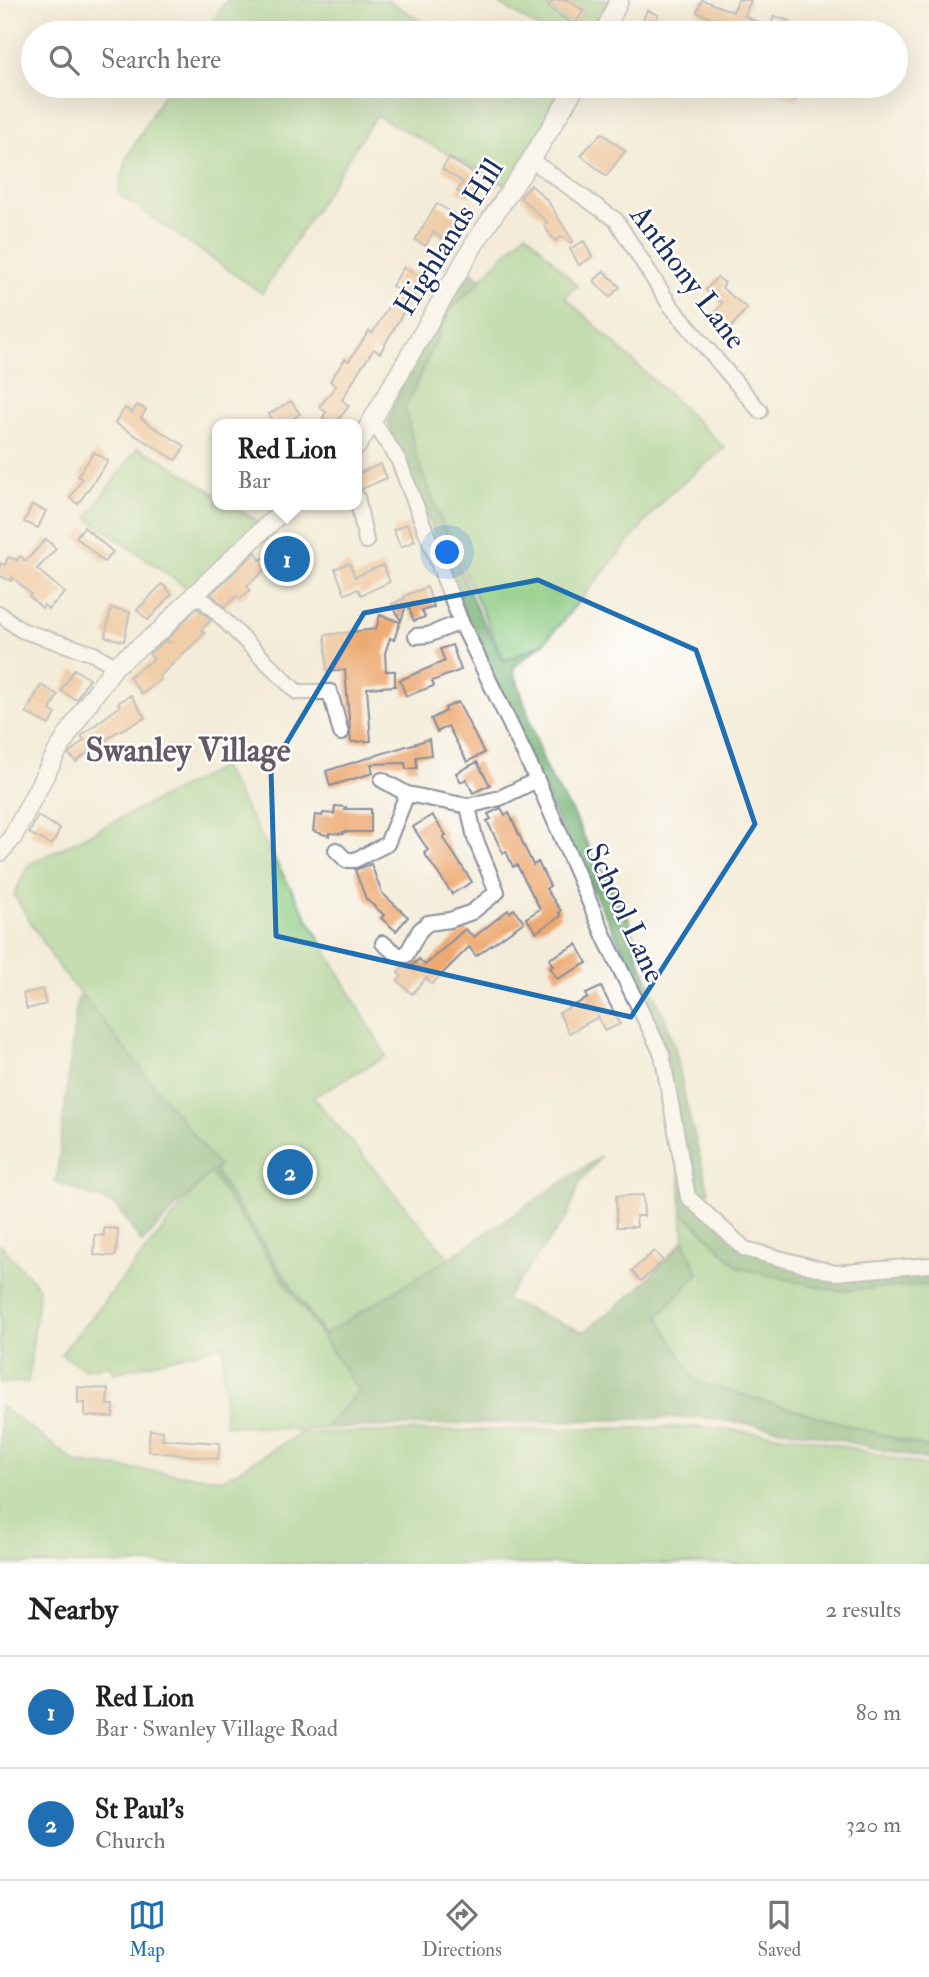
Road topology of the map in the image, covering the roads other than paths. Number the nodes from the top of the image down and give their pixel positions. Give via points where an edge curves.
1 (619, 0) edge
2 (609, 21) edge
3 (569, 98) edge
4 (531, 160) junction
5 (760, 411) dead end
6 (372, 420) junction
7 (362, 437) edge
8 (284, 510) edge
9 (360, 510) edge
10 (366, 541) dead end
11 (193, 596) junction
12 (0, 614) edge
13 (461, 622) junction
14 (416, 636) dead end
15 (115, 666) junction
16 (341, 733) dead end
17 (382, 780) dead end
18 (537, 780) junction
19 (407, 794) junction
20 (468, 806) junction
21 (335, 850) dead end
22 (0, 852) edge
23 (383, 943) dead end
24 (929, 1265) edge

1 - 2 street
3 - 4 street, Highlands Hill
4 - 5 street, Anthony Lane via 616,220 670,305
4 - 6 street, Highlands Hill via 475,243
6 - 7 street, Highlands Hill
6 - 13 street, School Lane via 398,459
8 - 11 street
9 - 10 street
11 - 15 street via 161,630
11 - 16 street via 206,602 297,692 330,692
12 - 15 street via 21,630
13 - 14 street
13 - 18 street, School Lane
15 - 22 street via 64,741
17 - 19 street
18 - 20 street via 500,798
18 - 24 street, School Lane via 605,939 663,1054 688,1197 746,1249 835,1273
19 - 20 street
19 - 21 street via 387,844 355,860 346,860
20 - 23 street via 475,838 497,892 472,912 428,923 407,955 398,955

